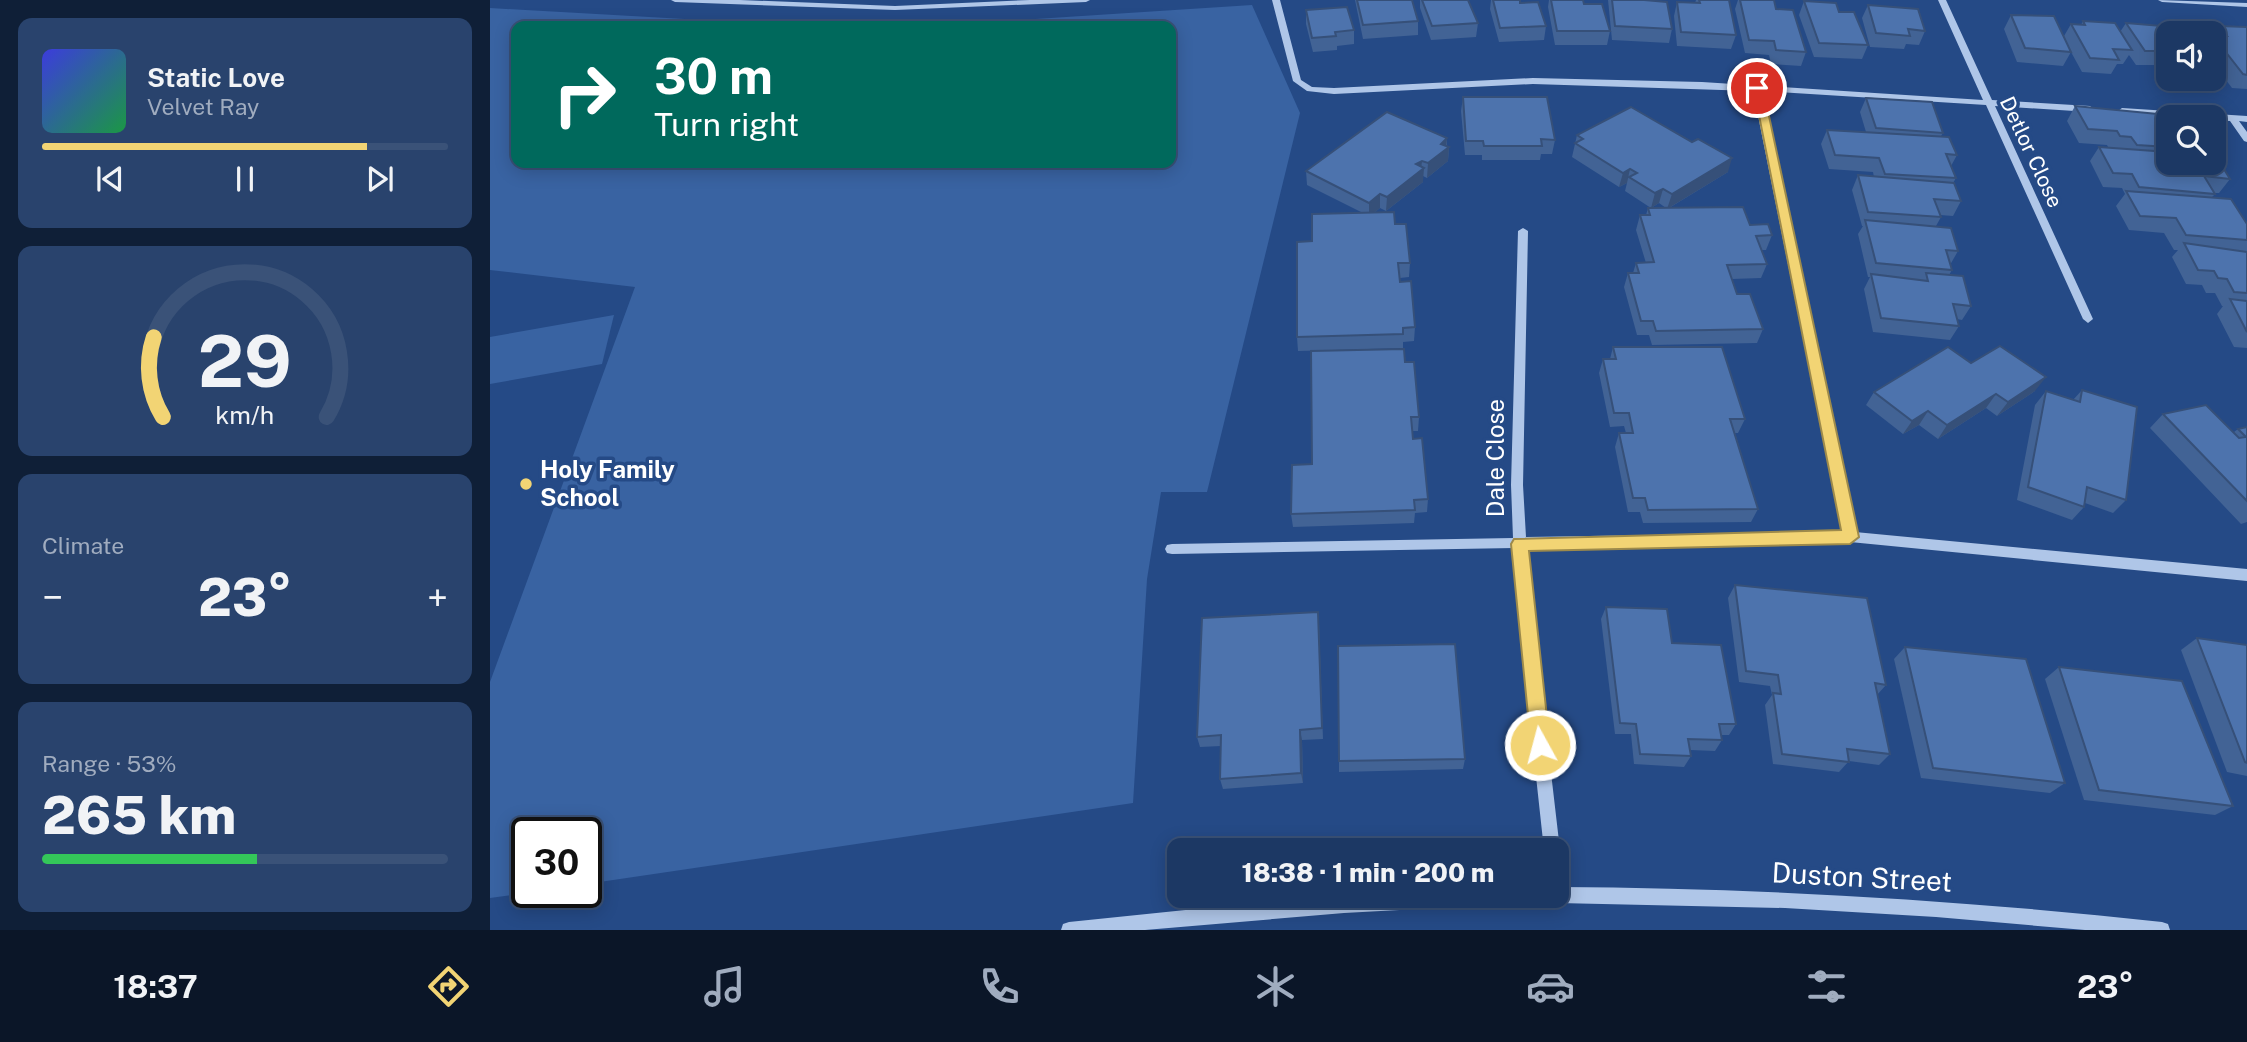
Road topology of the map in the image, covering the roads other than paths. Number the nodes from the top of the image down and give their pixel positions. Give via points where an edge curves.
1 (675, 0) edge
2 (1086, 0) edge
3 (1276, 0) edge
4 (1942, 0) edge
5 (2162, 0) edge
6 (2247, 5) edge
7 (1757, 88) junction
8 (1989, 102) junction
9 (2095, 109) edge
10 (2108, 110) edge
11 (2156, 113) edge
12 (2226, 118) edge
13 (2233, 119) junction
14 (2247, 120) edge
15 (2247, 139) edge
16 (1523, 231) dead end
17 (2088, 318) dead end
18 (1850, 537) junction
19 (1520, 544) junction
20 (1172, 549) dead end
21 (2247, 575) edge
22 (1551, 838) edge
23 (1569, 895) edge
24 (1271, 908) edge
25 (1069, 930) edge
26 (2162, 930) edge

1 - 2 street via 844,8
3 - 7 street via 1297,81 1310,89 1382,90 1533,81
4 - 8 street, Detlor Close
5 - 6 street
7 - 8 street
7 - 18 street
8 - 9 street
8 - 17 street, Detlor Close
10 - 11 street
12 - 13 street
13 - 14 street
13 - 15 street
16 - 19 street, Dale Close via 1517,458
18 - 19 street
18 - 21 street
19 - 20 street
19 - 22 street, Dale Close
23 - 26 street, Duston Street via 1673,894 1909,905
24 - 25 street

